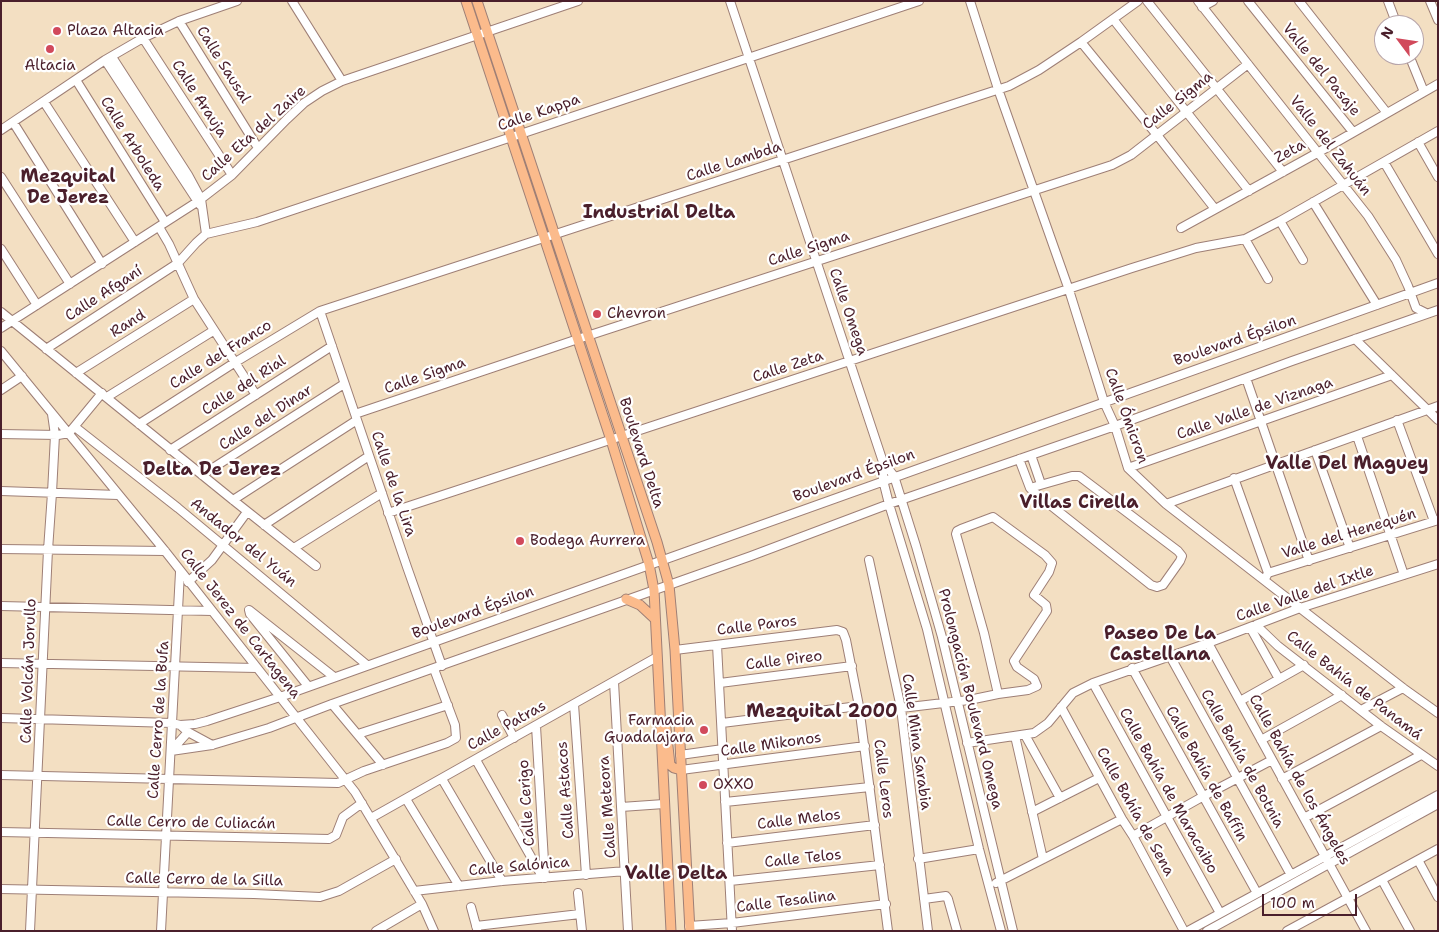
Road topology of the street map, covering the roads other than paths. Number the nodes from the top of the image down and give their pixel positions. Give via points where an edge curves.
1 (237, 1) edge
2 (292, 1) edge
3 (466, 1) edge
4 (477, 1) edge
5 (578, 1) edge
6 (730, 1) edge
7 (919, 1) edge
8 (970, 1) edge
9 (1138, 1) edge
10 (1147, 1) edge
11 (1213, 1) edge
12 (1248, 1) edge
13 (1299, 1) edge
14 (1388, 1) edge
15 (1430, 1) edge
16 (1200, 4) edge
17 (1393, 15) edge
18 (1113, 19) junction
19 (1438, 20) edge
20 (179, 21) junction
21 (482, 33) junction
22 (143, 38) junction
23 (1081, 42) junction
24 (748, 57) junction
25 (109, 58) junction
26 (1248, 64) junction
27 (1413, 65) edge
28 (76, 80) junction
29 (342, 81) junction
30 (1438, 84) edge
31 (1217, 88) junction
32 (998, 89) junction
33 (1424, 92) junction
34 (44, 102) junction
35 (1187, 112) junction
36 (1387, 113) junction
37 (13, 122) junction
38 (1, 130) edge
39 (1438, 131) edge
40 (1353, 132) junction
41 (1157, 135) junction
42 (516, 136) junction
43 (1418, 142) junction
44 (258, 148) junction
45 (1319, 152) junction
46 (784, 160) junction
47 (1384, 162) junction
48 (1283, 172) junction
49 (232, 175) junction
50 (1, 177) edge
51 (1438, 177) edge
52 (1343, 184) junction
53 (1033, 190) junction
54 (1249, 191) junction
55 (1313, 202) junction
56 (200, 203) junction
57 (1215, 210) junction
58 (1280, 221) junction
59 (162, 225) junction
60 (1182, 228) dead end
61 (206, 234) junction
62 (554, 235) junction
63 (545, 238) junction
64 (1245, 238) junction
65 (135, 242) junction
66 (1, 249) edge
67 (1438, 254) edge
68 (1303, 260) dead end
69 (816, 261) junction
70 (178, 263) junction
71 (102, 264) junction
72 (1268, 280) dead end
73 (70, 284) junction
74 (1438, 284) edge
75 (1069, 290) junction
76 (1411, 294) junction
77 (194, 299) junction
78 (37, 305) junction
79 (1378, 305) junction
80 (1438, 310) edge
81 (320, 311) junction
82 (1, 312) edge
83 (1427, 314) junction
84 (13, 320) junction
85 (1, 328) edge
86 (214, 331) junction
87 (583, 338) junction
88 (1355, 339) junction
89 (332, 346) junction
90 (46, 349) junction
91 (1, 351) edge
92 (850, 361) junction
93 (234, 363) junction
94 (76, 373) junction
95 (1392, 375) junction
96 (22, 376) junction
97 (1246, 378) junction
98 (344, 384) junction
99 (1, 390) edge
100 (256, 394) junction
101 (104, 395) junction
102 (1104, 402) junction
103 (1438, 406) edge
104 (1428, 410) junction
105 (52, 412) junction
106 (356, 417) junction
107 (1397, 420) junction
108 (1438, 420) edge
109 (1261, 422) junction
110 (139, 424) junction
111 (1115, 426) junction
112 (72, 430) junction
113 (1, 434) edge
114 (55, 435) junction
115 (1357, 436) junction
116 (621, 437) junction
117 (611, 440) junction
118 (170, 450) junction
119 (1315, 450) junction
120 (1031, 455) junction
121 (369, 456) junction
122 (1019, 459) junction
123 (883, 462) junction
124 (1275, 464) junction
125 (1128, 468) junction
126 (202, 475) junction
127 (894, 476) junction
128 (1234, 478) junction
129 (883, 480) junction
130 (1041, 484) junction
131 (1030, 488) junction
132 (1, 491) edge
133 (52, 493) junction
134 (382, 494) junction
135 (118, 495) junction
136 (232, 500) junction
137 (900, 500) junction
138 (888, 504) junction
139 (1166, 504) junction
140 (248, 512) junction
141 (388, 513) junction
142 (1436, 520) edge
143 (264, 525) junction
144 (1392, 535) junction
145 (224, 546) junction
146 (294, 548) junction
147 (1350, 548) junction
148 (1, 549) edge
149 (48, 550) junction
150 (166, 552) junction
151 (662, 559) junction
152 (868, 560) dead end
153 (1309, 560) junction
154 (649, 564) junction
155 (1438, 564) edge
156 (316, 566) dead end
157 (180, 572) junction
158 (1404, 574) junction
159 (1266, 577) junction
160 (188, 582) junction
161 (669, 585) junction
162 (654, 590) junction
163 (626, 599) junction
164 (1, 606) edge
165 (45, 608) junction
166 (1300, 608) junction
167 (179, 611) junction
168 (212, 611) junction
169 (655, 619) junction
170 (1253, 626) junction
171 (843, 632) joint
172 (433, 642) junction
173 (1208, 643) junction
174 (717, 645) junction
175 (675, 650) junction
176 (1170, 656) junction
177 (657, 658) junction
178 (1, 663) edge
179 (44, 663) junction
180 (367, 665) junction
181 (1304, 665) junction
182 (175, 666) junction
183 (852, 666) junction
184 (438, 667) junction
185 (257, 668) junction
186 (1132, 668) junction
187 (334, 677) junction
188 (1278, 679) junction
189 (614, 682) junction
190 (1093, 683) junction
191 (720, 684) junction
192 (308, 686) junction
193 (1403, 688) junction
194 (998, 694) junction
195 (1342, 695) junction
196 (280, 697) junction
197 (957, 701) junction
198 (1240, 701) junction
199 (944, 703) junction
200 (332, 704) junction
201 (574, 704) junction
202 (448, 705) junction
203 (859, 706) junction
204 (1061, 707) junction
205 (900, 708) junction
206 (1361, 710) junction
207 (1438, 713) edge
208 (661, 714) junction
209 (502, 715) dead end
210 (1, 718) edge
211 (296, 718) junction
212 (40, 719) junction
213 (722, 723) junction
214 (176, 724) junction
215 (536, 726) junction
216 (1381, 726) junction
217 (188, 732) junction
218 (358, 734) junction
219 (1025, 735) junction
220 (1015, 736) junction
221 (514, 738) junction
222 (1261, 740) junction
223 (967, 743) junction
224 (212, 746) junction
225 (865, 746) junction
226 (722, 749) junction
227 (172, 751) junction
228 (680, 755) junction
229 (1421, 755) junction
230 (476, 760) junction
231 (1272, 760) junction
232 (383, 765) junction
233 (724, 765) junction
234 (1438, 766) edge
235 (681, 770) junction
236 (1, 775) edge
237 (38, 776) junction
238 (1099, 778) junction
239 (1237, 778) junction
240 (169, 779) junction
241 (442, 779) junction
242 (1282, 779) junction
243 (346, 780) junction
244 (870, 787) junction
245 (1438, 794) edge
246 (1202, 797) junction
247 (1060, 798) junction
248 (406, 799) junction
249 (725, 802) junction
250 (362, 803) junction
251 (664, 804) junction
252 (1438, 804) edge
253 (621, 807) junction
254 (1032, 812) junction
255 (371, 818) junction
256 (1166, 818) junction
257 (1304, 818) junction
258 (1122, 819) junction
259 (875, 825) junction
260 (1, 832) edge
261 (35, 833) junction
262 (1133, 836) junction
263 (165, 837) junction
264 (727, 843) junction
265 (979, 849) junction
266 (1438, 849) edge
267 (918, 858) junction
268 (396, 859) junction
269 (1044, 859) junction
270 (1418, 860) junction
271 (1327, 861) junction
272 (880, 865) junction
273 (626, 871) junction
274 (586, 874) junction
275 (1291, 875) junction
276 (544, 878) junction
277 (1382, 880) junction
278 (502, 881) junction
279 (730, 881) junction
280 (1001, 881) junction
281 (459, 886) junction
282 (990, 886) junction
283 (1, 889) edge
284 (32, 890) junction
285 (414, 891) junction
286 (163, 893) junction
287 (578, 893) dead end
288 (1257, 893) junction
289 (1348, 897) junction
290 (1438, 897) edge
291 (924, 899) junction
292 (422, 904) junction
293 (886, 904) junction
294 (471, 907) dead end
295 (1220, 913) junction
296 (580, 914) junction
297 (732, 927) edge
298 (476, 928) edge
299 (690, 928) edge
300 (30, 931) edge
301 (161, 931) edge
302 (376, 931) edge
303 (434, 931) edge
304 (582, 931) edge
305 (628, 931) edge
306 (670, 931) edge
307 (888, 931) edge
308 (928, 931) edge
309 (957, 931) edge
310 (1001, 931) edge
311 (1013, 931) edge
312 (1184, 931) edge
313 (1188, 931) edge
314 (1207, 931) edge
315 (1287, 931) edge
316 (1366, 931) edge
317 (1410, 931) edge

1 - 20 street
2 - 29 street
3 - 21 main road, Boulevard Delta
4 - 21 main road, Boulevard Delta
5 - 21 street, Calle Eta del Zaire
6 - 24 street, Calle Omega
7 - 24 street, Calle Kappa
8 - 32 street, Calle Ómicron
9 - 18 street, Calle Lambda
10 - 31 street
11 - 16 street
12 - 40 street, Valle del Pasaje
13 - 36 street
14 - 17 street
15 - 19 street
16 - 26 street, Valle del Zahuán
18 - 23 street, Calle Lambda
18 - 35 street
20 - 22 street
20 - 44 street, Calle Sausal
21 - 29 street, Calle Eta del Zaire
21 - 42 main road, Boulevard Delta
22 - 25 street
22 - 49 street, Calle Arauja
23 - 32 street, Calle Lambda via 1027,77
23 - 41 street
24 - 42 street, Calle Kappa
24 - 46 street, Calle Omega
25 - 28 street
25 - 56 street via 188,175
26 - 31 street, Calle Sigma
26 - 45 street, Valle del Zahuán
27 - 33 street
28 - 34 street
28 - 59 street, Calle Arboleda
29 - 44 street, Calle Eta del Zaire via 304,103
30 - 33 street, Zeta
31 - 35 street, Calle Sigma
31 - 48 street
32 - 46 street, Calle Lambda
32 - 53 street, Calle Ómicron
33 - 36 street, Zeta
34 - 37 street
34 - 65 street
35 - 41 street, Calle Sigma
35 - 54 street
36 - 40 street, Zeta
37 - 38 street
37 - 71 street
39 - 43 street, Calle Zeta
40 - 45 street, Zeta
41 - 53 street, Calle Sigma via 1117,163
41 - 57 street
42 - 61 street, Calle Kappa via 257,222
42 - 62 main road, Boulevard Delta
42 - 63 main road, Boulevard Delta
43 - 47 street, Calle Zeta
43 - 51 street
44 - 49 street, Calle Eta del Zaire
45 - 48 street, Zeta
45 - 52 street, Valle del Zahuán
46 - 62 street, Calle Lambda
46 - 69 street, Calle Omega
47 - 52 street, Calle Zeta
47 - 67 street
48 - 54 street, Zeta
49 - 56 street, Calle Eta del Zaire
50 - 73 street
52 - 55 street, Calle Zeta
52 - 76 street, Valle del Zahuán via 1389,248
53 - 69 street, Calle Sigma
53 - 75 street, Calle Ómicron
54 - 57 street, Zeta
55 - 58 street, Calle Zeta
55 - 79 street
56 - 59 street, Calle Eta del Zaire
56 - 61 street
57 - 60 street, Zeta
58 - 64 street, Calle Zeta
58 - 68 street
59 - 65 street, Calle Eta del Zaire
59 - 70 street, Calle Arboleda
61 - 70 street
62 - 63 street, Calle Lambda
62 - 87 main road, Boulevard Delta
63 - 81 street, Calle Lambda
63 - 87 main road, Boulevard Delta
64 - 72 street
64 - 75 street, Calle Zeta via 1196,248
65 - 71 street, Calle Eta del Zaire
66 - 78 street
69 - 87 street, Calle Sigma
69 - 92 street, Calle Omega
70 - 77 street, Calle Arboleda
70 - 90 street, Calle Afganí
71 - 73 street, Calle Eta del Zaire
73 - 78 street, Calle Eta del Zaire
74 - 76 street, Boulevard Épsilon
75 - 92 street, Calle Zeta
75 - 102 street, Calle Ómicron
76 - 79 street, Boulevard Épsilon
76 - 83 street, Valle del Zahuán via 1416,308
77 - 86 street, Calle Arboleda
77 - 94 street, Rand
78 - 84 street, Calle Eta del Zaire
79 - 102 street, Boulevard Épsilon
80 - 83 street
81 - 89 street, Calle de la Lira
81 - 93 street, Calle del Franco
82 - 84 street
83 - 88 street
84 - 85 street, Calle Eta del Zaire
84 - 90 street
86 - 93 street, Calle Arboleda
86 - 101 street
87 - 106 street, Calle Sigma
87 - 116 main road, Boulevard Delta
87 - 117 main road, Boulevard Delta
88 - 95 street
88 - 97 street
89 - 98 street, Calle de la Lira
89 - 100 street, Calle del Rial
90 - 94 street
91 - 96 street, Calle Jerez de Cartagena
92 - 116 street, Calle Zeta
92 - 123 street, Calle Omega
93 - 100 street, Calle Arboleda
93 - 110 street, Calle del Franco
94 - 101 street
95 - 104 street
95 - 109 street, Calle Valle de Viznaga
96 - 99 street
96 - 105 street, Calle Jerez de Cartagena
97 - 109 street
97 - 111 street
98 - 106 street, Calle de la Lira
98 - 126 street, Calle del Dinar
100 - 118 street, Calle del Rial
101 - 110 street
101 - 112 street
102 - 111 street, Calle Ómicron
102 - 127 street, Boulevard Épsilon
103 - 104 street
104 - 107 street
104 - 108 street
105 - 112 street, Calle Jerez de Cartagena
105 - 114 street, Calle Volcán Jorullo
106 - 121 street, Calle de la Lira
106 - 136 street, Calle Sigma
107 - 115 street
107 - 142 street
109 - 124 street
109 - 125 street, Calle Valle de Viznaga
110 - 118 street
111 - 120 street
111 - 125 street, Calle Ómicron
112 - 114 street
112 - 135 street, Calle Jerez de Cartagena
112 - 145 street, Andador del Yuán via 158,492
113 - 114 street
114 - 133 street, Calle Volcán Jorullo
115 - 119 street
115 - 144 street
116 - 117 street, Calle Zeta
116 - 151 main road, Boulevard Delta
117 - 141 street, Calle Zeta
117 - 154 main road, Boulevard Delta
118 - 126 street
119 - 124 street
119 - 147 street
120 - 122 street
120 - 130 street
121 - 134 street, Calle de la Lira
121 - 143 street
122 - 131 street
122 - 137 street
123 - 127 street, Calle Omega
123 - 129 street, Calle Omega
124 - 128 street
124 - 153 street
125 - 139 street, Calle Ómicron
126 - 136 street
127 - 129 street, Boulevard Épsilon
127 - 137 street, Prolongación Boulevard Omega
128 - 139 street
128 - 159 street
129 - 138 street, Prolongación Boulevard Omega
129 - 151 street, Boulevard Épsilon
130 - 131 street
130 - 131 street via 1072,476 1083,478 1178,550 1182,556 1180,561 1163,585 1154,586
132 - 133 street
133 - 135 street
133 - 149 street, Calle Volcán Jorullo
134 - 141 street, Calle de la Lira
134 - 146 street
135 - 150 street, Calle Jerez de Cartagena
136 - 140 street
137 - 138 street
137 - 197 street, Prolongación Boulevard Omega via 928,586
138 - 161 street
138 - 199 street, Prolongación Boulevard Omega via 922,611
139 - 159 street, Calle Ómicron
140 - 143 street
140 - 145 street
141 - 172 street, Calle de la Lira
142 - 144 street, Valle del Henequén
143 - 146 street
144 - 147 street, Valle del Henequén
144 - 158 street
145 - 160 street
145 - 180 street, Andador del Yuán
146 - 156 street
147 - 153 street, Valle del Henequén
148 - 149 street
149 - 150 street
149 - 165 street, Calle Volcán Jorullo
150 - 157 street, Calle Jerez de Cartagena
151 - 154 street, Boulevard Épsilon
151 - 161 main road, Boulevard Delta
152 - 205 street, Calle Mina Sarabia
153 - 159 street, Valle del Henequén
154 - 162 main road, Boulevard Delta
154 - 172 street, Boulevard Épsilon
155 - 158 street, Calle Valle del Ixtle
157 - 160 street, Calle Jerez de Cartagena
157 - 167 street, Calle Cerro de la Bufa
158 - 166 street, Calle Valle del Ixtle
159 - 166 street, Calle Ómicron
160 - 168 street, Calle Jerez de Cartagena
161 - 162 street
161 - 175 main road, Boulevard Delta
162 - 163 street
162 - 169 main road, Boulevard Delta
163 - 169 main road via 640,605
163 - 184 street
164 - 165 street
165 - 167 street
165 - 179 street, Calle Volcán Jorullo
166 - 170 street, Calle Valle del Ixtle
166 - 193 street, Calle Ómicron
167 - 168 street
167 - 182 street, Calle Cerro de la Bufa
168 - 185 street, Calle Jerez de Cartagena
169 - 177 main road, Boulevard Delta
170 - 173 street, Calle Valle del Ixtle
170 - 181 street, Calle Bahía de Panamá
170 - 188 street, Calle Bahía de Panamá
171 - 174 street, Calle Paros via 837,630
171 - 183 street, Calle Leros
172 - 180 street, Boulevard Épsilon
172 - 184 street, Calle de la Lira
173 - 176 street, Calle Valle del Ixtle
173 - 198 street, Calle Bahía de los Ángeles
174 - 175 street, Calle Paros
174 - 191 street
175 - 228 main road, Boulevard Delta
176 - 186 street, Calle Valle del Ixtle
176 - 239 street, Calle Bahía de Botnia
177 - 189 street, Calle Patras
177 - 208 main road, Boulevard Delta
178 - 179 street
179 - 182 street
179 - 212 street, Calle Volcán Jorullo
180 - 187 street, Boulevard Épsilon
181 - 188 street
181 - 195 street, Calle Bahía de Panamá
182 - 185 street
182 - 214 street, Calle Cerro de la Bufa
183 - 191 street, Calle Pireo
183 - 203 street, Calle Leros
184 - 200 street
184 - 202 street, Calle de la Lira
185 - 196 street, Calle Jerez de Cartagena
186 - 190 street, Calle Valle del Ixtle
186 - 246 street, Calle Bahía de Baffin
187 - 192 street, Boulevard Épsilon
187 - 192 street via 249,610
188 - 198 street
189 - 201 street, Calle Patras
189 - 253 street, Calle Meteora
190 - 204 street, Calle Valle del Ixtle via 1073,693
190 - 256 street, Calle Bahía de Maracaibo
191 - 213 street
192 - 196 street, Boulevard Épsilon
193 - 206 street
193 - 207 street, Calle Ómicron
194 - 194 street via 1037,686 1034,679 1014,661 1047,611 1046,605 1034,595 1052,564 1045,555 993,517 956,534
194 - 197 street
195 - 206 street, Calle Bahía de Panamá
195 - 222 street
196 - 211 street, Calle Jerez de Cartagena
196 - 214 street, Boulevard Épsilon via 207,721
197 - 199 street
197 - 223 street, Prolongación Boulevard Omega
198 - 222 street, Calle Bahía de los Ángeles
199 - 205 street
199 - 265 street, Prolongación Boulevard Omega
200 - 211 street
200 - 218 street
201 - 215 street, Calle Patras
201 - 274 street, Calle Astacos
202 - 218 street
202 - 232 street, Calle de la Lira via 456,738
203 - 213 street
203 - 225 street, Calle Leros
204 - 219 street, Calle Valle del Ixtle via 1042,729
204 - 238 street, Calle Bahía de Sena
205 - 267 street, Calle Mina Sarabia
206 - 216 street, Calle Bahía de Panamá
208 - 235 main road via 668,759 674,768
208 - 251 main road, Boulevard Delta
209 - 221 street
210 - 212 street, Boulevard Épsilon
211 - 224 street
211 - 243 street, Calle Jerez de Cartagena
212 - 214 street, Boulevard Épsilon
212 - 237 street, Calle Volcán Jorullo
213 - 226 street
214 - 217 street
214 - 227 street, Calle Cerro de la Bufa
215 - 221 street, Calle Patras
215 - 276 street, Calle Cerigo
216 - 229 street, Calle Bahía de Panamá
216 - 242 street
217 - 224 street
217 - 227 street
218 - 232 street
219 - 220 street, Calle Valle del Ixtle
219 - 247 street
220 - 223 street, Calle Valle del Ixtle
220 - 254 street
221 - 230 street, Calle Patras
222 - 231 street, Calle Bahía de los Ángeles
223 - 280 street, Prolongación Boulevard Omega
224 - 227 street
225 - 233 street, Calle Mikonos
225 - 244 street, Calle Leros
226 - 228 street, Calle Mikonos
226 - 233 street
227 - 240 street, Calle Cerro de la Bufa
228 - 235 main road, Boulevard Delta
229 - 234 street, Calle Bahía de Panamá
229 - 257 street
230 - 241 street, Calle Patras
230 - 276 street
231 - 239 street
231 - 242 street, Calle Bahía de los Ángeles
232 - 243 street
233 - 235 street, Calle Mikonos
233 - 249 street
235 - 299 main road, Boulevard Delta
236 - 237 street
237 - 240 street
237 - 261 street, Calle Volcán Jorullo
238 - 247 street
238 - 258 street, Calle Bahía de Sena
239 - 246 street
239 - 275 street, Calle Bahía de Botnia
240 - 243 street via 332,784
240 - 263 street, Calle Cerro de la Bufa
241 - 248 street, Calle Patras
241 - 278 street
242 - 257 street, Calle Bahía de los Ángeles
243 - 250 street, Calle Jerez de Cartagena
244 - 249 street
244 - 259 street, Calle Leros
245 - 271 street
246 - 256 street
246 - 288 street, Calle Bahía de Baffin
247 - 254 street
248 - 255 street, Calle Patras
248 - 281 street
249 - 264 street
250 - 255 street, Calle Jerez de Cartagena
250 - 263 street, Calle Cerro de Culiacán via 343,817 336,836 329,839
251 - 253 street
251 - 306 main road, Boulevard Delta
252 - 271 street
253 - 273 street, Calle Meteora
254 - 269 street
255 - 268 street, Calle Jerez de Cartagena
256 - 262 street
256 - 295 street, Calle Bahía de Maracaibo
257 - 271 street, Calle Bahía de los Ángeles
258 - 262 street, Calle Bahía de Sena
258 - 269 street
259 - 264 street, Calle Melos
259 - 272 street, Calle Leros
260 - 261 street, Calle Cerro de Culiacán
261 - 263 street, Calle Cerro de Culiacán
261 - 284 street, Calle Volcán Jorullo
262 - 312 street, Calle Bahía de Sena
263 - 286 street, Calle Cerro de la Bufa
264 - 279 street
265 - 267 street
265 - 282 street, Prolongación Boulevard Omega
266 - 270 street
267 - 291 street, Calle Mina Sarabia
268 - 285 street, Calle Jerez de Cartagena
268 - 286 street, Calle Cerro de la Silla via 339,891 320,897
269 - 280 street
270 - 277 street
270 - 290 street
271 - 275 street
271 - 289 street, Calle Bahía de los Ángeles
271 - 314 street
272 - 279 street, Calle Telos
272 - 293 street, Calle Leros
273 - 274 street, Calle Salónica
273 - 305 street, Calle Meteora
274 - 276 street, Calle Salónica
275 - 288 street
276 - 278 street, Calle Salónica
277 - 289 street
277 - 317 street
278 - 281 street, Calle Salónica
279 - 297 street
280 - 282 street
280 - 311 street, Prolongación Boulevard Omega
281 - 285 street, Calle Salónica
282 - 310 street, Prolongación Boulevard Omega
283 - 284 street, Calle Cerro de la Silla
284 - 286 street, Calle Cerro de la Silla
284 - 300 street, Calle Volcán Jorullo
285 - 292 street, Calle Jerez de Cartagena
286 - 301 street, Calle Cerro de la Bufa
287 - 296 street
288 - 295 street
289 - 315 street
289 - 316 street, Calle Bahía de los Ángeles
291 - 308 street, Calle Mina Sarabia
291 - 309 street via 946,896
292 - 302 street
292 - 303 street, Calle Jerez de Cartagena
293 - 297 street, Calle Tesalina
293 - 307 street, Calle Leros
294 - 298 street
295 - 313 street
296 - 298 street
296 - 304 street
297 - 299 street, Calle Tesalina

